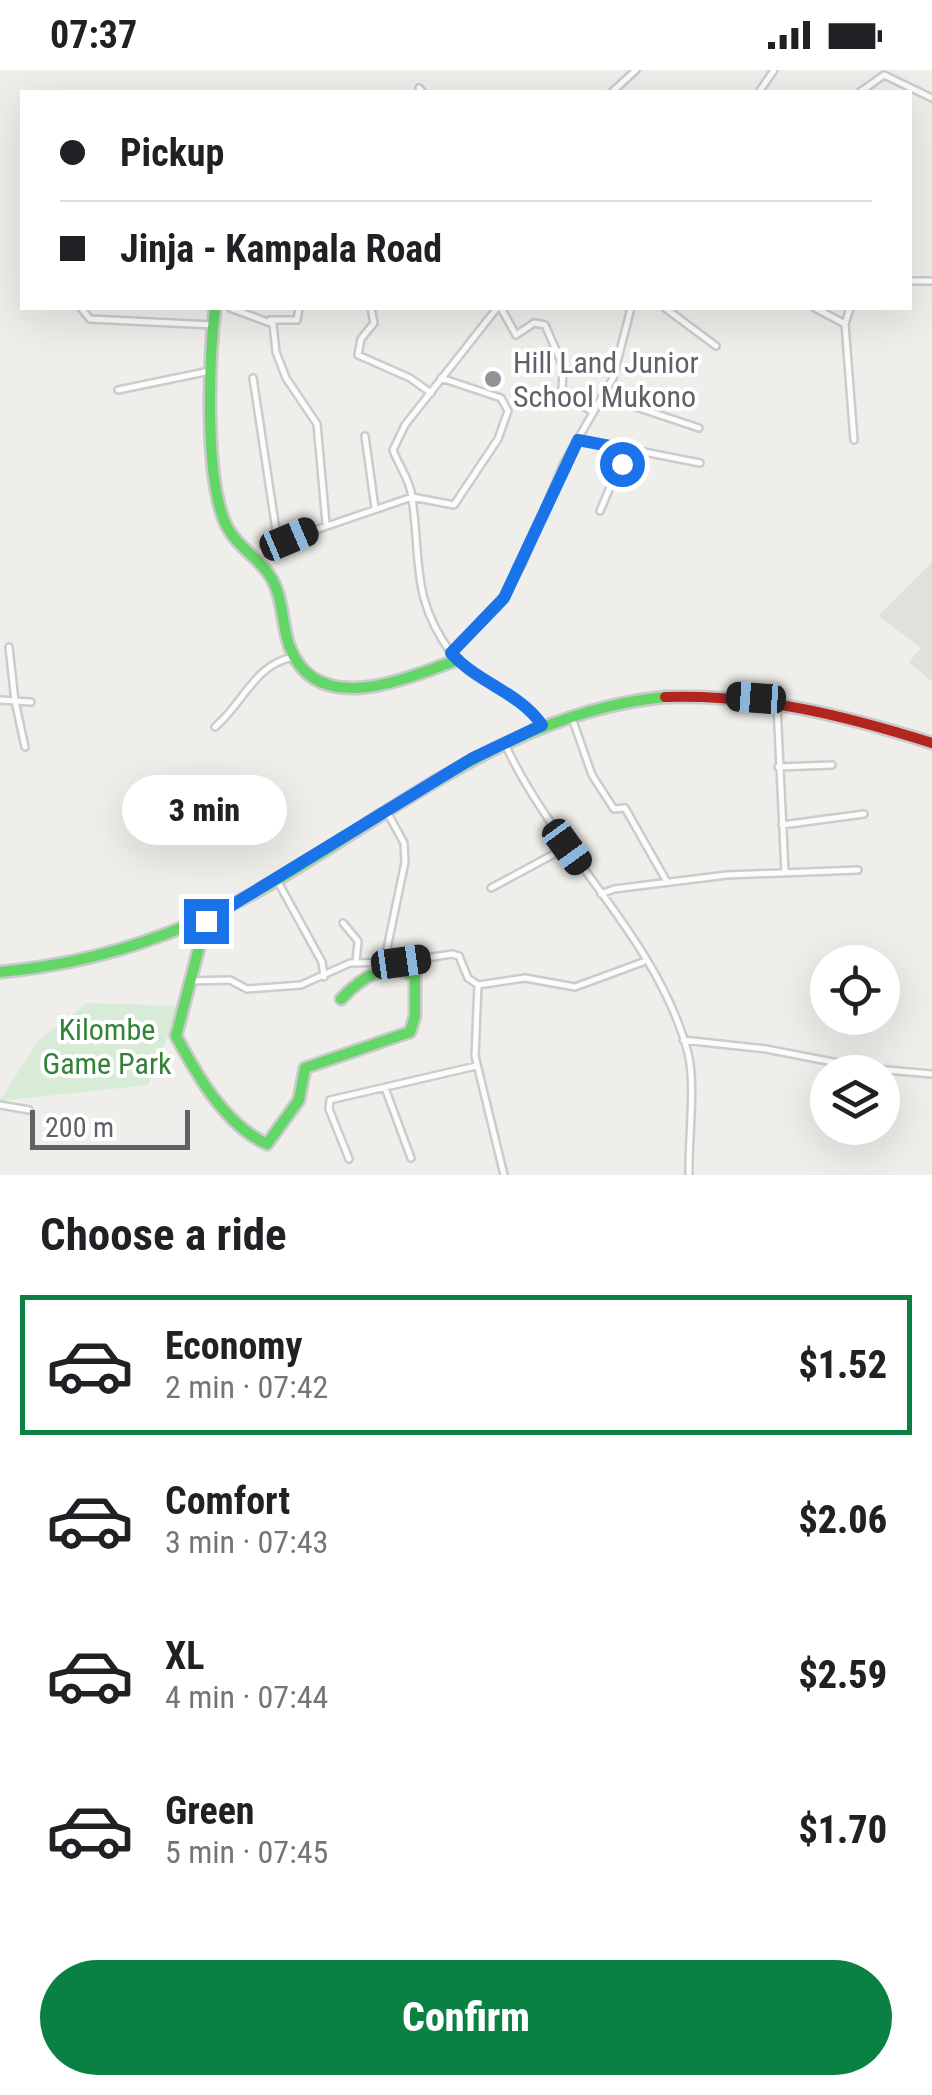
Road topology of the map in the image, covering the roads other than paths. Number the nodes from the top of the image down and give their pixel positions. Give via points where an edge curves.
1 (636, 70) edge
2 (614, 90) edge
3 (863, 90) edge
4 (932, 98) edge
5 (83, 310) edge
6 (215, 310) edge
7 (236, 310) edge
8 (298, 310) edge
9 (371, 310) edge
10 (497, 310) edge
11 (500, 310) edge
12 (632, 310) edge
13 (667, 310) edge
14 (819, 310) edge
15 (849, 310) edge
16 (267, 320) junction
17 (845, 324) junction
18 (213, 325) junction
19 (716, 346) dead end
20 (210, 371) junction
21 (253, 378) dead end
22 (442, 378) junction
23 (118, 390) dead end
24 (431, 392) junction
25 (603, 396) junction
26 (592, 412) junction
27 (698, 428) dead end
28 (365, 436) dead end
29 (578, 440) junction
30 (854, 440) dead end
31 (626, 449) junction
32 (700, 463) dead end
33 (412, 497) junction
34 (375, 508) junction
35 (600, 510) dead end
36 (326, 524) junction
37 (9, 647) dead end
38 (454, 656) junction
39 (294, 657) junction
40 (777, 699) junction
41 (0, 700) edge
42 (15, 701) junction
43 (31, 702) dead end
44 (571, 715) junction
45 (542, 725) junction
46 (215, 727) dead end
47 (503, 742) junction
48 (932, 743) edge
49 (24, 747) dead end
50 (832, 765) dead end
51 (778, 767) junction
52 (387, 812) junction
53 (864, 814) dead end
54 (782, 825) junction
55 (567, 847) junction
56 (858, 870) dead end
57 (785, 872) junction
58 (276, 879) junction
59 (668, 882) junction
60 (492, 888) dead end
61 (601, 894) junction
62 (206, 921) junction
63 (343, 923) dead end
64 (356, 962) junction
65 (644, 962) junction
66 (384, 963) junction
67 (0, 972) edge
68 (324, 976) junction
69 (189, 981) junction
70 (478, 985) junction
71 (342, 999) dead end
72 (682, 1040) junction
73 (476, 1066) junction
74 (932, 1074) edge
75 (385, 1088) junction
76 (0, 1105) edge
77 (29, 1110) dead end
78 (411, 1158) dead end
79 (349, 1159) dead end
80 (504, 1175) edge
81 (689, 1175) edge

1 - 2 street
3 - 4 street via 884,75
5 - 18 street via 90,319
6 - 18 main road
7 - 16 street
8 - 16 street via 296,320
9 - 24 street via 374,323 357,346 360,357
10 - 22 street
11 - 26 street via 516,335 534,323 544,325 563,366 562,393
12 - 25 street
13 - 19 street
14 - 17 street
15 - 17 street
16 - 36 street via 286,378 316,424
17 - 30 street
18 - 20 main road
20 - 23 street
20 - 39 main road via 220,511 238,544 274,584
21 - 36 street via 279,540
22 - 24 street
22 - 33 street via 501,398 508,417 454,505
24 - 33 street via 393,446
25 - 26 street
25 - 27 street
26 - 29 street
28 - 34 street
29 - 31 street
29 - 38 street via 504,598
31 - 32 street
31 - 35 street
33 - 34 street
33 - 38 street via 419,588
34 - 36 street
37 - 42 street
38 - 39 main road via 391,684 354,688 320,680
38 - 45 street via 520,699
39 - 46 street via 260,672 238,708
40 - 44 main road via 651,699
40 - 48 main road
40 - 51 street
41 - 42 street
42 - 43 street
42 - 49 street
44 - 45 main road
44 - 59 street via 602,795 614,809 624,807
45 - 47 main road
47 - 52 main road
47 - 55 street
50 - 51 street
51 - 54 street
52 - 58 main road
52 - 66 street via 404,843 405,862
53 - 54 street
54 - 57 street
55 - 60 street
55 - 61 street
56 - 57 street
57 - 59 street
58 - 62 main road
58 - 68 street
59 - 61 street
61 - 65 street
62 - 67 main road via 126,952
62 - 69 main road
63 - 64 street via 358,941
64 - 66 street
64 - 68 street
65 - 70 street via 576,987 525,978
65 - 72 street
66 - 70 street via 452,954
68 - 69 street via 302,985 248,989 230,980
69 - 71 main road via 178,1042 225,1109 264,1144 299,1100 305,1068 410,1032 415,976 373,971
70 - 73 street
72 - 74 street
72 - 81 street via 688,1059
73 - 75 street
73 - 80 street
75 - 78 street
75 - 79 street via 330,1100
76 - 77 street

